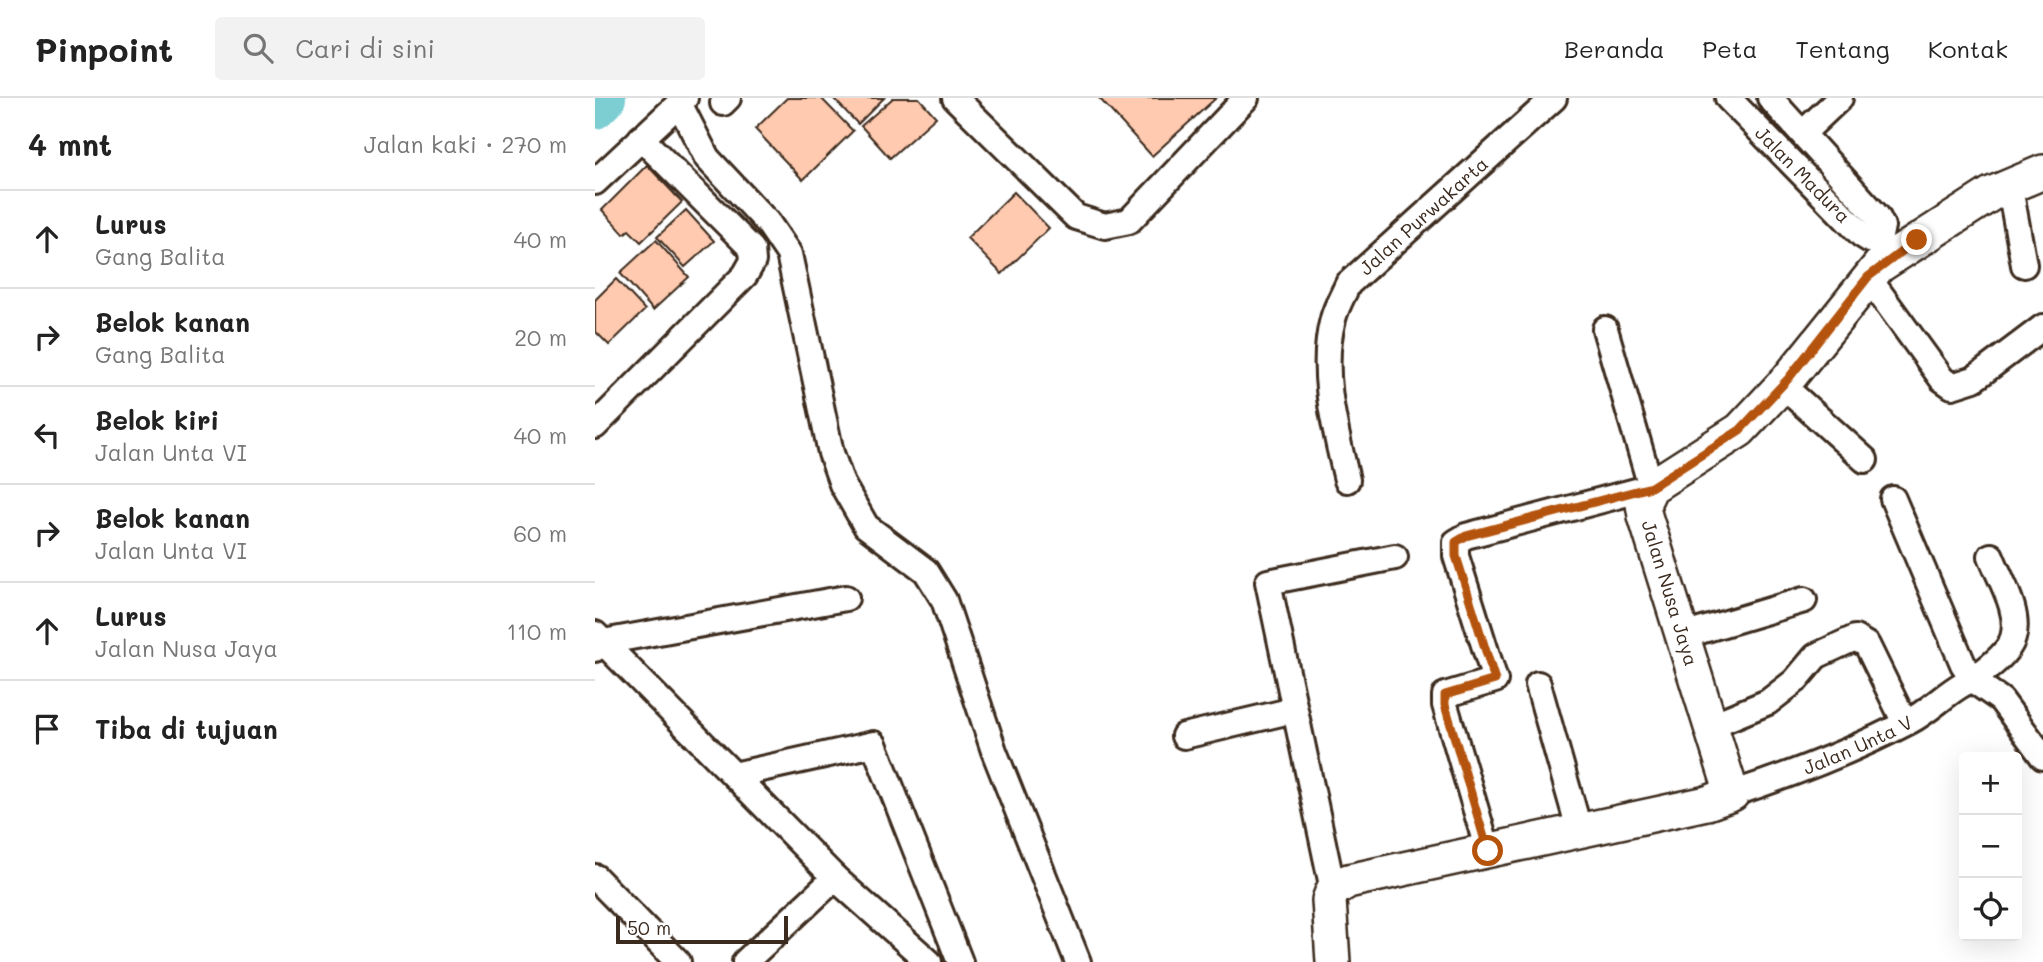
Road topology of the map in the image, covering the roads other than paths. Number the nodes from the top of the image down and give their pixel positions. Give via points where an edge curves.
1 (955, 98) edge
2 (1246, 98) edge
3 (1554, 98) edge
4 (1728, 98) edge
5 (1770, 98) edge
6 (1840, 98) edge
7 (682, 101) edge
8 (1804, 132) junction
9 (642, 138) junction
10 (2034, 178) edge
11 (595, 182) edge
12 (2024, 265) dead end
13 (1868, 277) junction
14 (2043, 327) edge
15 (1605, 329) dead end
16 (1782, 385) junction
17 (595, 426) edge
18 (1865, 460) dead end
19 (1347, 480) dead end
20 (1651, 487) junction
21 (1893, 499) dead end
22 (1991, 556) dead end
23 (1395, 557) dead end
24 (846, 598) dead end
25 (1804, 600) dead end
26 (1683, 636) junction
27 (598, 642) edge
28 (1974, 681) junction
29 (1538, 684) dead end
30 (1294, 710) junction
31 (1905, 723) junction
32 (1712, 725) junction
33 (1184, 736) dead end
34 (2043, 757) edge
35 (734, 775) junction
36 (1732, 794) junction
37 (1579, 829) junction
38 (1488, 851) junction
39 (595, 877) edge
40 (835, 878) junction
41 (1333, 890) junction
42 (678, 962) edge
43 (745, 962) edge
44 (929, 962) edge
45 (960, 962) edge
46 (1078, 962) edge
47 (1333, 962) edge

1 - 2 street via 1076,216 1105,226 1129,221
3 - 19 street, Jalan Purwakarta via 1348,284 1333,318 1328,356 1333,421
4 - 8 street, Jalan Madura via 1862,235 1870,240 1880,236 1877,216
5 - 8 street
6 - 8 street
7 - 9 street
7 - 46 street via 707,158 768,223 789,254 831,453 842,484 866,526 926,571 944,600 994,751
9 - 11 street
9 - 17 street via 752,249 753,261 745,275
10 - 12 street
10 - 13 street via 1991,194
13 - 14 street via 1942,379 1952,386 1974,379
13 - 16 street
15 - 20 street
16 - 18 street
16 - 20 street via 1740,430
20 - 26 street, Jalan Nusa Jaya via 1643,504
20 - 38 street via 1456,542 1456,556 1495,680 1445,695 1445,705
21 - 28 street via 1939,613
22 - 28 street, Jalan Unta V via 2011,607 2014,635 2011,644
23 - 30 street via 1268,582
24 - 27 street
25 - 26 street
26 - 32 street, Jalan Nusa Jaya
27 - 35 street
28 - 31 street, Jalan Unta V
28 - 34 street via 2001,700
29 - 37 street
30 - 33 street
30 - 41 street
31 - 32 street via 1867,645 1855,638 1816,656 1795,681 1768,702
31 - 36 street, Jalan Unta V via 1818,763
32 - 36 street, Jalan Nusa Jaya
35 - 40 street
35 - 45 street via 874,744
36 - 37 street
37 - 38 street
38 - 41 street via 1363,876
39 - 42 street
40 - 43 street
40 - 44 street
41 - 47 street via 1329,917

